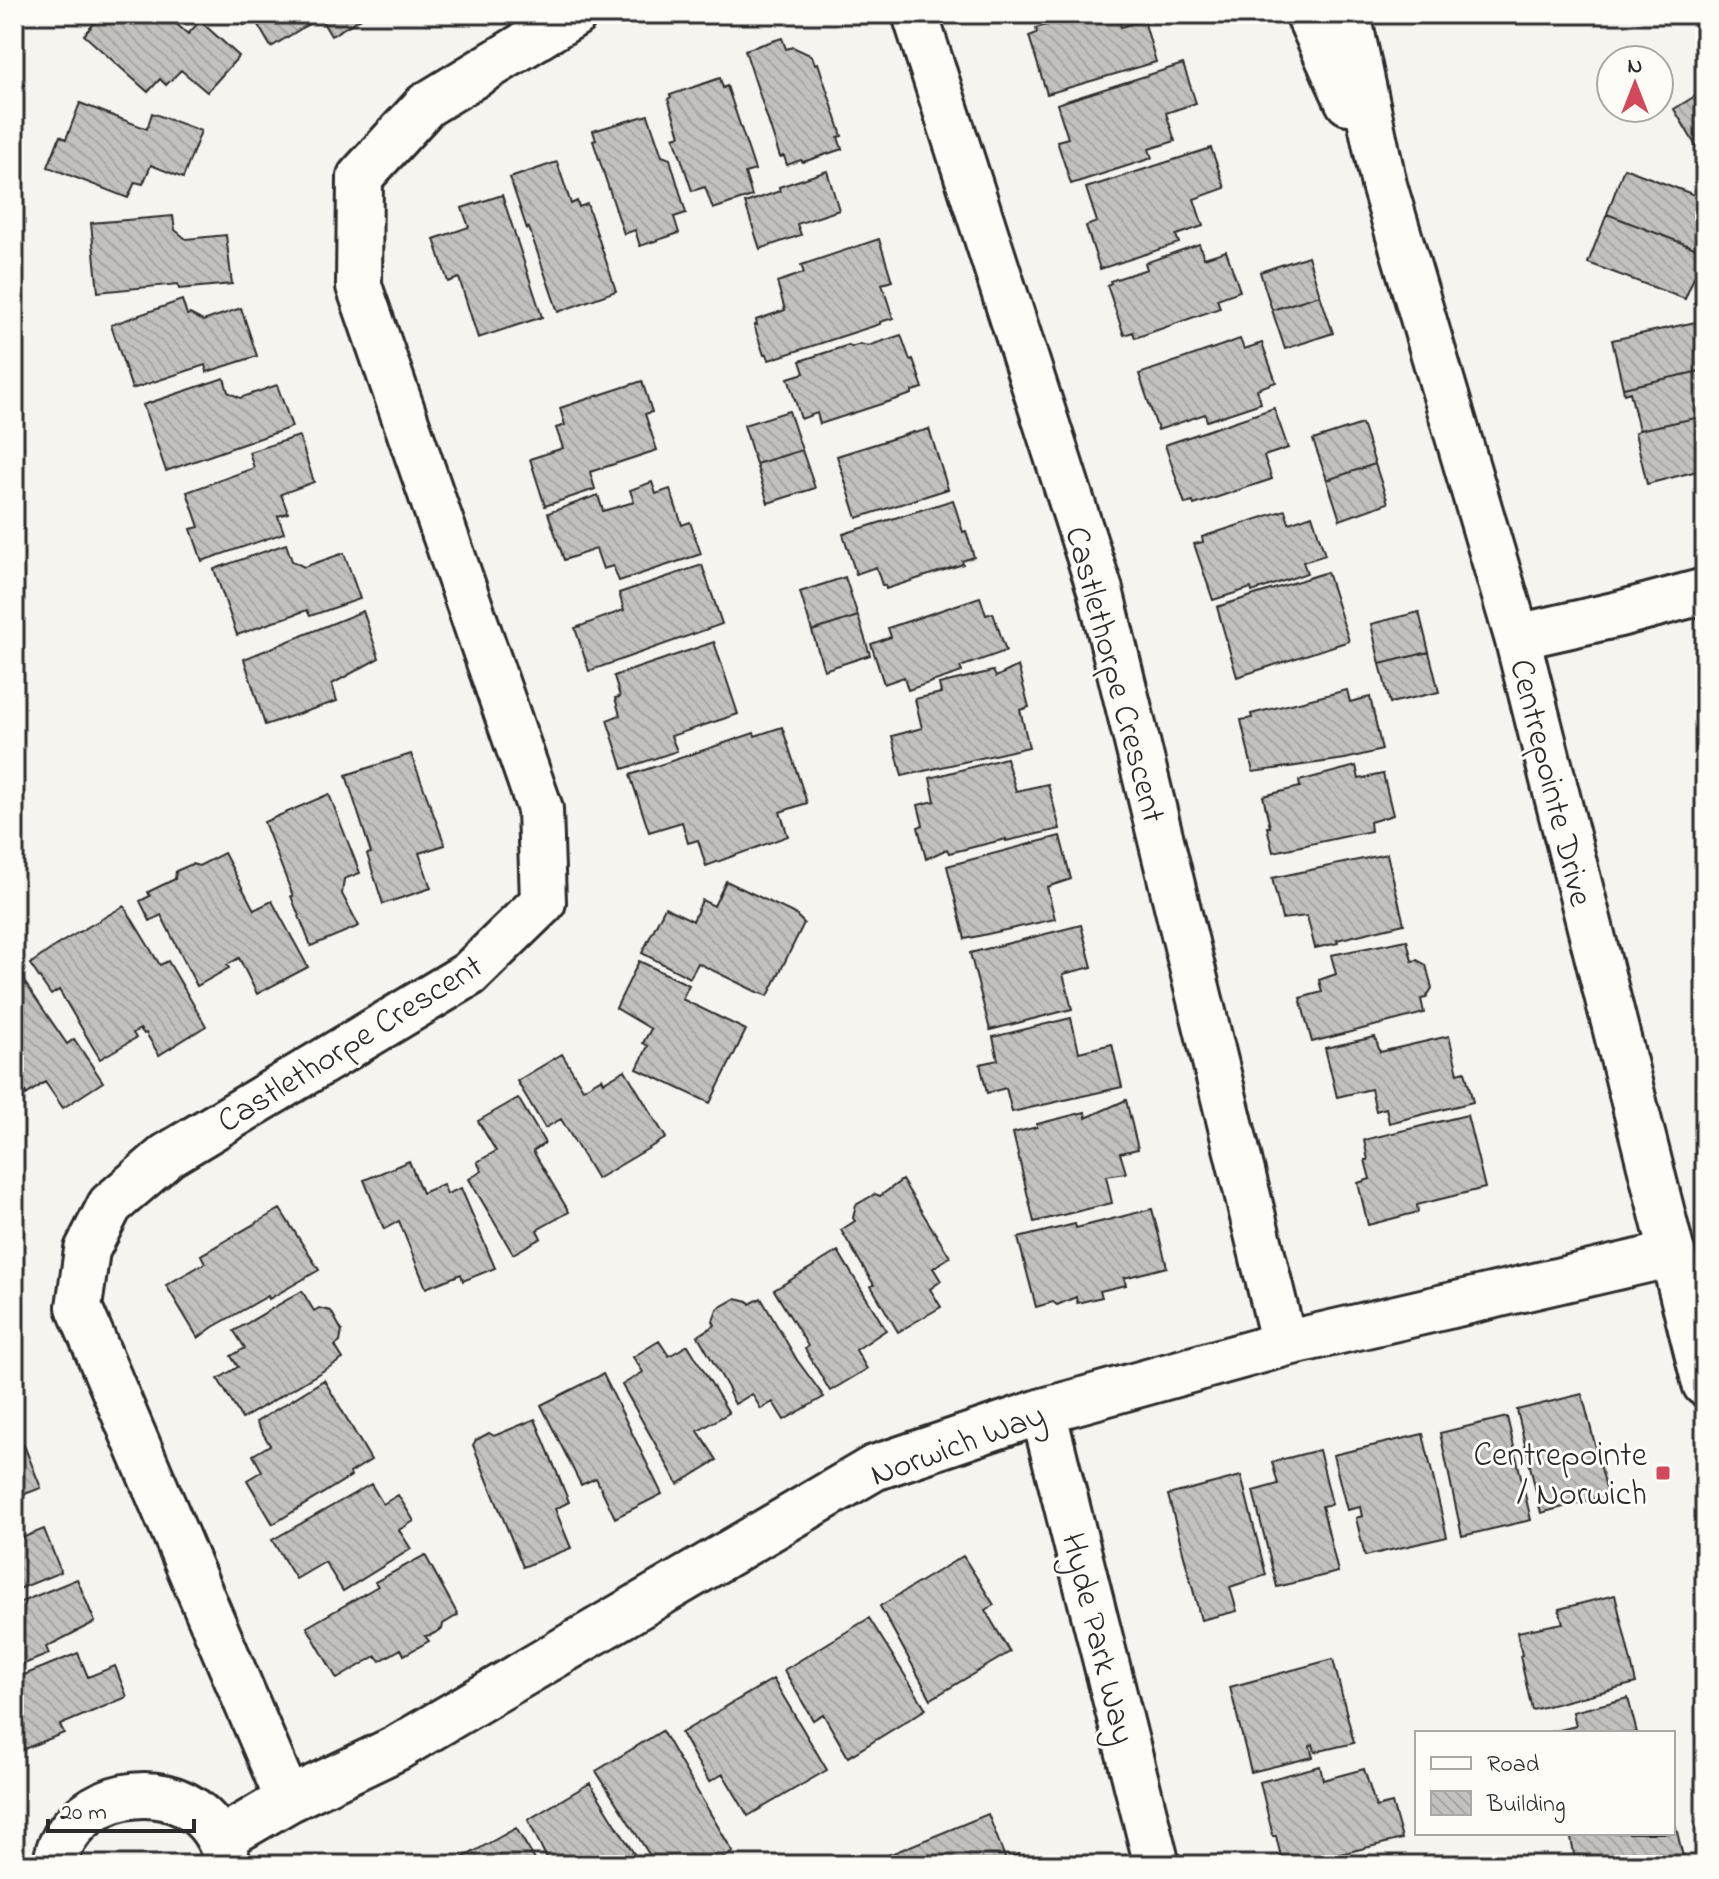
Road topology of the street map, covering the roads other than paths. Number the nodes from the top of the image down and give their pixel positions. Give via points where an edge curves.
1 (575, 14) edge
2 (915, 14) edge
3 (1308, 14) edge
4 (1348, 14) edge
5 (1384, 185) junction
6 (1705, 591) edge
7 (1517, 637) junction
8 (1673, 1254) junction
9 (1284, 1344) junction
10 (1705, 1384) edge
11 (1043, 1411) junction
12 (288, 1800) junction
13 (225, 1852) edge
14 (55, 1865) edge
15 (1157, 1865) edge

1 - 12 street, Castlethorpe Crescent via 426,105 360,177 359,286 540,809 543,902 469,974 168,1155 110,1205 87,1250 79,1307
2 - 9 street, Castlethorpe Crescent via 1100,590
3 - 5 street, Centrepointe Drive
4 - 5 street, Centrepointe Drive
5 - 7 street, Centrepointe Drive
6 - 7 street
7 - 8 street, Centrepointe Drive
8 - 9 street, Norwich Way
8 - 10 street, Centrepointe Drive
9 - 11 street, Norwich Way
11 - 12 street, Norwich Way via 874,1468 397,1748
11 - 15 street, Hyde Park Way
12 - 13 street, Norwich Way
13 - 14 street, Norwich Way via 202,1817 178,1801 123,1796 97,1806 75,1824

